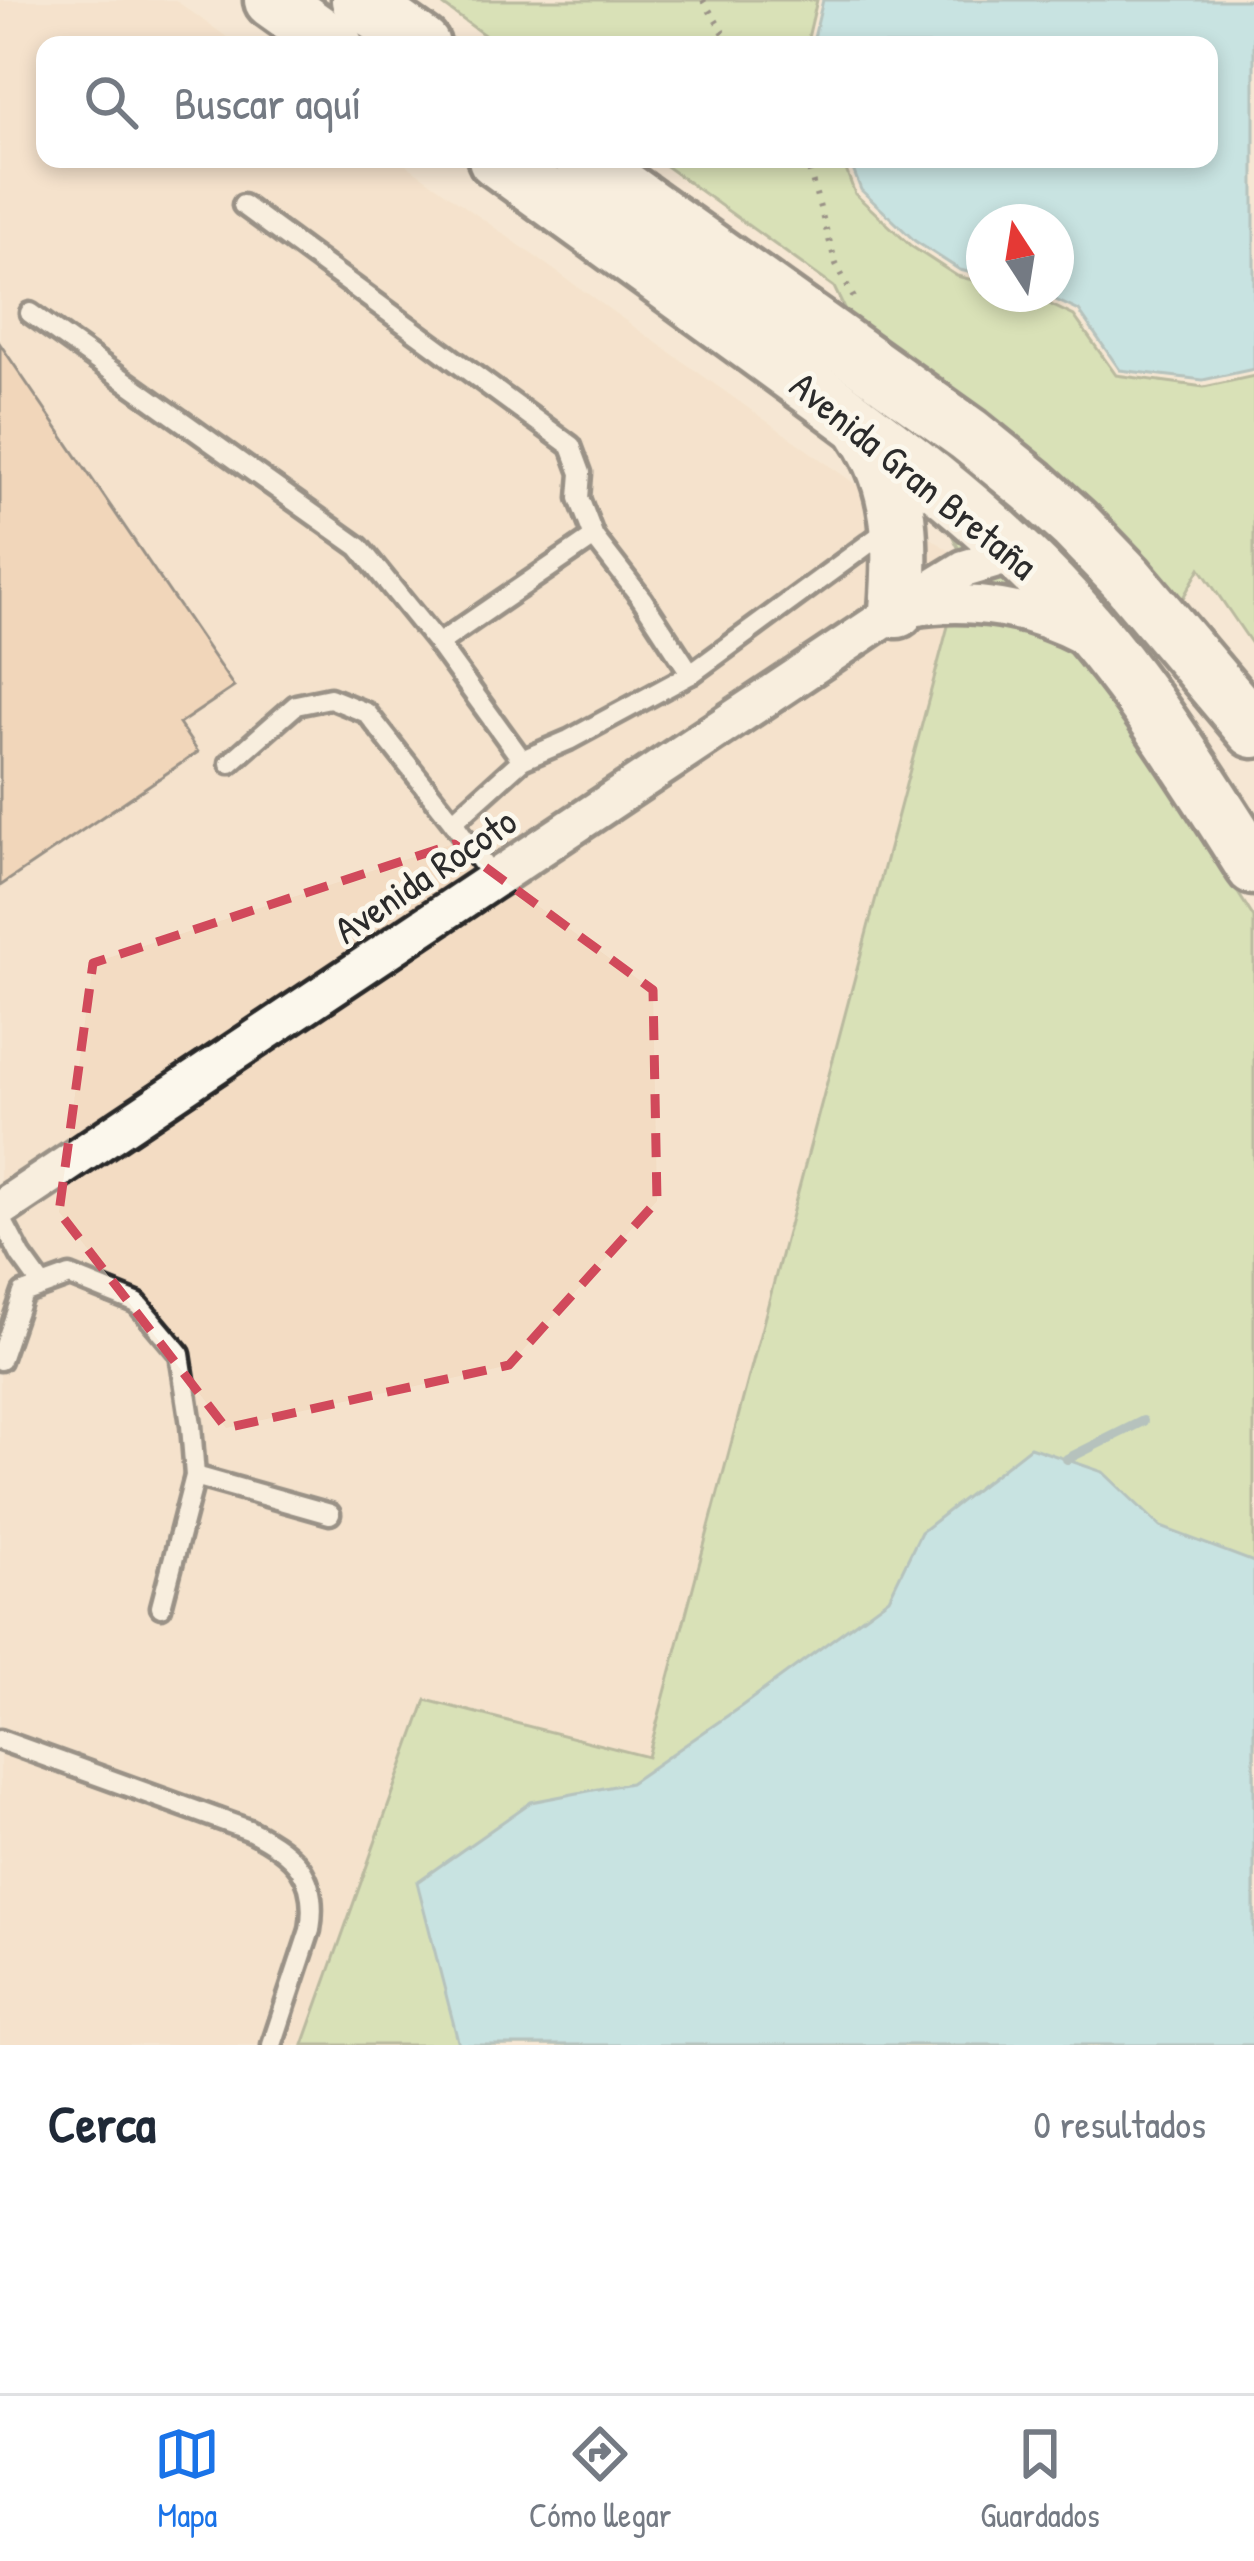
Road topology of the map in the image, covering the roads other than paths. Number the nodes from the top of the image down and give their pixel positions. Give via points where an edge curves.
1 (272, 0) edge
2 (359, 0) edge
3 (322, 36) edge
4 (409, 36) edge
5 (508, 168) edge
6 (595, 168) edge
7 (243, 205) dead end
8 (30, 314) dead end
9 (860, 424) junction
10 (899, 522) junction
11 (594, 537) junction
12 (1016, 553) junction
13 (1126, 578) junction
14 (896, 610) junction
15 (438, 644) junction
16 (1105, 648) junction
17 (691, 674) junction
18 (1254, 730) edge
19 (522, 760) junction
20 (230, 763) dead end
21 (453, 822) junction
22 (1254, 867) edge
23 (494, 880) junction
24 (0, 1213) edge
25 (42, 1285) junction
26 (0, 1360) edge
27 (195, 1476) junction
28 (330, 1514) dead end
29 (161, 1607) dead end
30 (0, 1740) edge
31 (272, 2045) edge

1 - 3 main road
2 - 4 main road
5 - 9 main road, Avenida Gran Bretaña
6 - 13 main road, Avenida Gran Bretaña via 969,435
7 - 11 lane via 571,446
8 - 15 lane via 359,547
9 - 10 main road via 885,466
9 - 12 main road, Avenida Gran Bretaña
10 - 14 main road
10 - 17 lane
11 - 15 lane
11 - 17 lane
12 - 13 main road via 1066,556
12 - 14 street, Avenida Rocoto via 964,569
12 - 16 main road, Avenida Gran Bretaña
13 - 18 main road, Avenida Gran Bretaña
14 - 16 street, Avenida Rocoto via 987,605 1046,620
14 - 23 street, Avenida Rocoto
15 - 19 lane
16 - 22 main road, Avenida Gran Bretaña
17 - 19 lane
19 - 21 lane
20 - 21 lane via 296,704 330,698 367,713
21 - 23 lane
23 - 24 street, Avenida Rocoto
24 - 25 lane
25 - 26 lane via 22,1293
25 - 27 lane via 70,1276 136,1303 179,1354
27 - 28 lane
27 - 29 lane
30 - 31 lane via 249,1830 295,1860 313,1911

